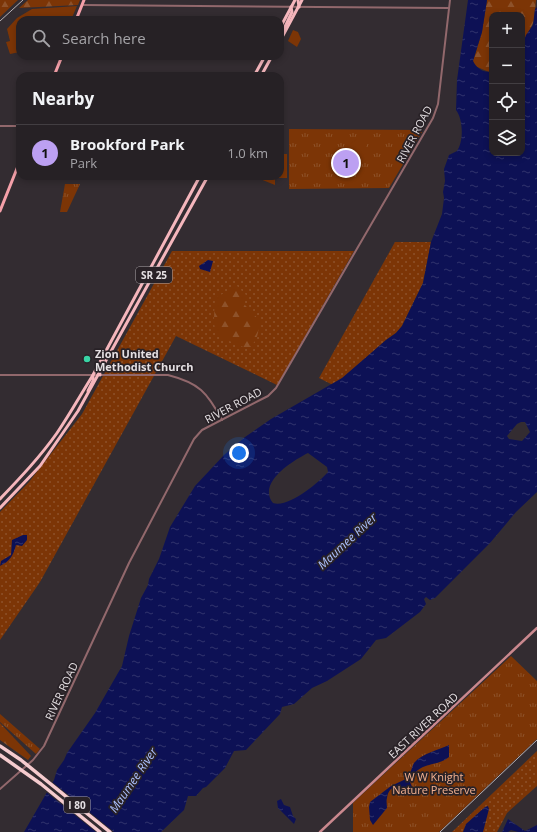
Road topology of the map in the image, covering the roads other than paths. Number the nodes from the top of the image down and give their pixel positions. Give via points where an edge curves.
1 (84, 0) edge
2 (296, 0) edge
3 (302, 0) edge
4 (450, 0) edge
5 (82, 5) junction
6 (291, 7) junction
7 (298, 7) junction
8 (449, 8) junction
9 (78, 16) edge
10 (284, 20) edge
11 (284, 31) edge
12 (284, 33) edge
13 (60, 60) edge
14 (263, 60) edge
15 (270, 60) edge
16 (56, 72) edge
17 (256, 72) edge
18 (263, 72) edge
19 (0, 126) edge
20 (16, 126) edge
21 (16, 171) edge
22 (198, 180) edge
23 (206, 180) edge
24 (0, 211) edge
25 (109, 345) junction
26 (0, 375) edge
27 (93, 375) junction
28 (100, 375) junction
29 (78, 411) junction
30 (222, 420) junction
31 (0, 499) edge
32 (0, 508) edge
33 (537, 628) edge
34 (0, 746) edge
35 (0, 755) edge
36 (0, 789) edge
37 (100, 832) edge
38 (110, 832) edge
39 (320, 832) edge

1 - 5 main road
2 - 6 highway
2 - 7 highway
3 - 7 highway
4 - 8 street, RIVER ROAD
5 - 6 street
5 - 9 main road
6 - 7 street
6 - 10 highway
6 - 11 highway via 292,12
7 - 8 street
7 - 12 highway
8 - 30 street, RIVER ROAD via 438,104 433,118 279,384 268,396
13 - 16 main road
14 - 17 highway
15 - 18 highway
19 - 20 street
21 - 24 main road
22 - 25 highway, SR 25
23 - 28 highway, SR 25
25 - 27 highway, SR 25
25 - 28 highway via 99,368
26 - 27 street
27 - 28 street
27 - 29 highway via 93,381
27 - 31 highway, SR 25 via 56,433 23,475
28 - 29 highway, SR 25
28 - 30 street via 176,377 200,388 208,396
29 - 32 highway, SR 25 via 40,466
30 - 36 street, RIVER ROAD via 197,435 182,460 129,563 44,746 33,760
33 - 39 main road, EAST RIVER ROAD
34 - 38 highway, I 80
35 - 37 highway, I 80 via 41,784

